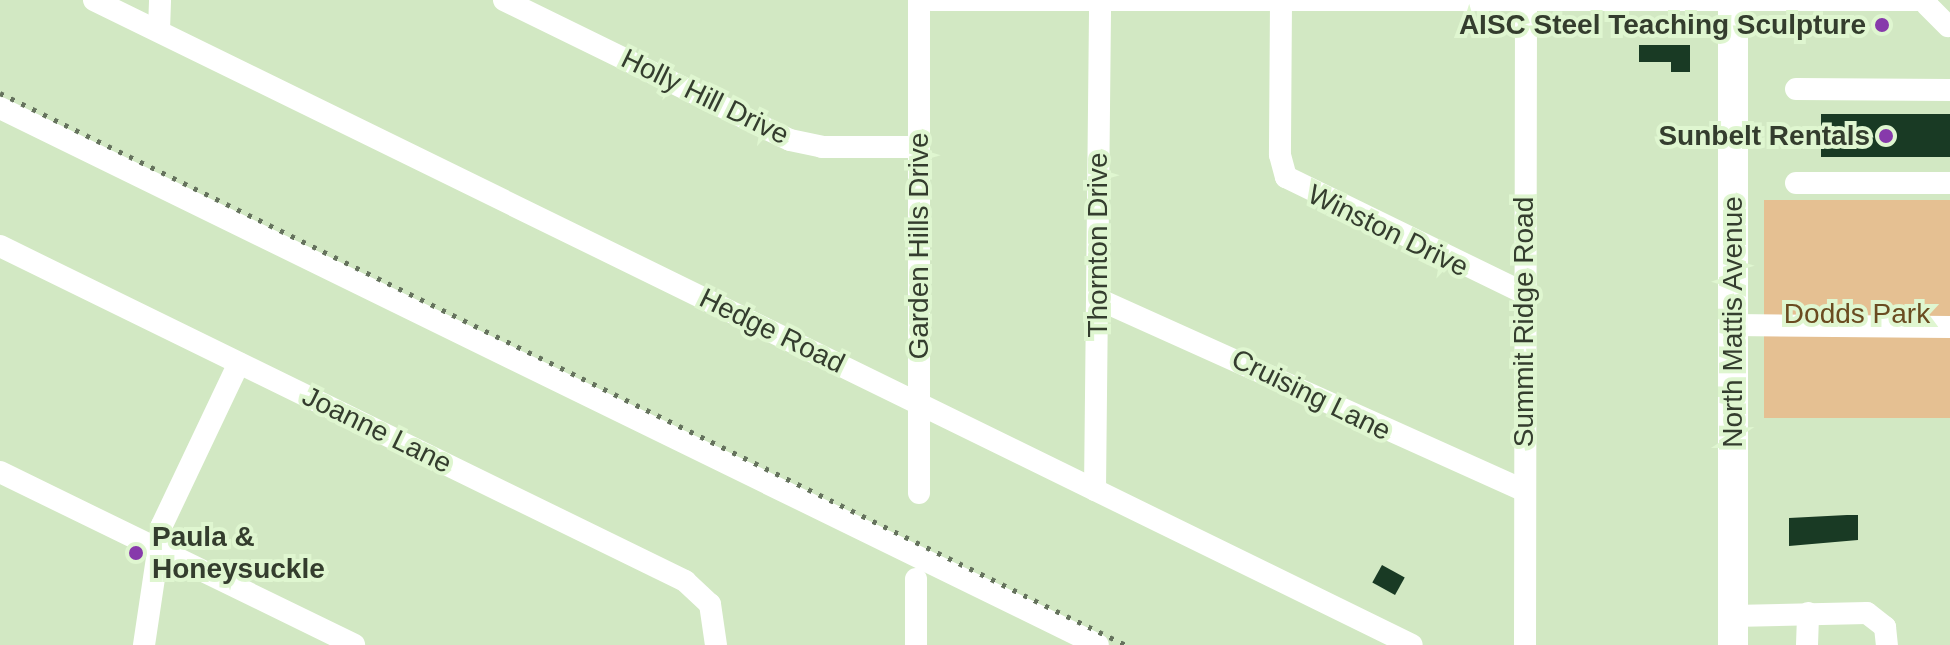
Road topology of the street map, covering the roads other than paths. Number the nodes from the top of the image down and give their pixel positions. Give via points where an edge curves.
1 (94, 0) edge
2 (160, 0) edge
3 (504, 0) edge
4 (919, 0) edge
5 (931, 0) edge
6 (1100, 1) edge
7 (1281, 1) edge
8 (1526, 1) edge
9 (1733, 1) edge
10 (1927, 2) edge
11 (1948, 26) dead end
12 (159, 30) junction
13 (1796, 89) dead end
14 (1950, 90) edge
15 (0, 108) edge
16 (918, 147) junction
17 (1796, 183) dead end
18 (1950, 183) edge
19 (0, 246) edge
20 (1524, 293) junction
21 (1098, 299) junction
22 (1733, 325) junction
23 (1950, 327) edge
24 (239, 363) junction
25 (920, 403) junction
26 (0, 472) edge
27 (1095, 490) junction
28 (1525, 491) junction
29 (919, 493) dead end
30 (155, 548) junction
31 (916, 579) dead end
32 (1808, 613) junction
33 (1733, 631) edge
34 (144, 645) edge
35 (354, 645) edge
36 (716, 645) edge
37 (916, 645) edge
38 (1098, 645) edge
39 (1412, 645) edge
40 (1525, 645) edge
41 (1807, 645) edge
42 (1887, 645) edge

1 - 12 street, Hedge Road
2 - 12 street
3 - 16 street, Holly Hill Drive via 790,140 822,147
4 - 16 street, Garden Hills Drive
5 - 6 street
6 - 7 street
6 - 21 street, Thornton Drive
7 - 8 street
7 - 20 street, Winston Drive via 1280,155 1286,177
8 - 9 street
8 - 20 street, Summit Ridge Road
9 - 10 street
9 - 22 main road, North Mattis Avenue
10 - 11 street
12 - 25 street, Hedge Road
13 - 14 street
15 - 38 street
16 - 25 street, Garden Hills Drive
17 - 18 street
19 - 24 street, Joanne Lane
20 - 28 street, Summit Ridge Road
21 - 27 street, Thornton Drive
21 - 28 street, Cruising Lane
22 - 23 street
22 - 33 main road, North Mattis Avenue
24 - 30 street
24 - 36 street, Joanne Lane via 685,581 710,604
25 - 27 street, Hedge Road
25 - 29 street, Garden Hills Drive
26 - 30 street
27 - 39 street, Hedge Road
28 - 40 street, Summit Ridge Road
30 - 34 street
30 - 35 street
31 - 37 street
32 - 33 street
32 - 41 street
32 - 42 street via 1867,613 1885,627

